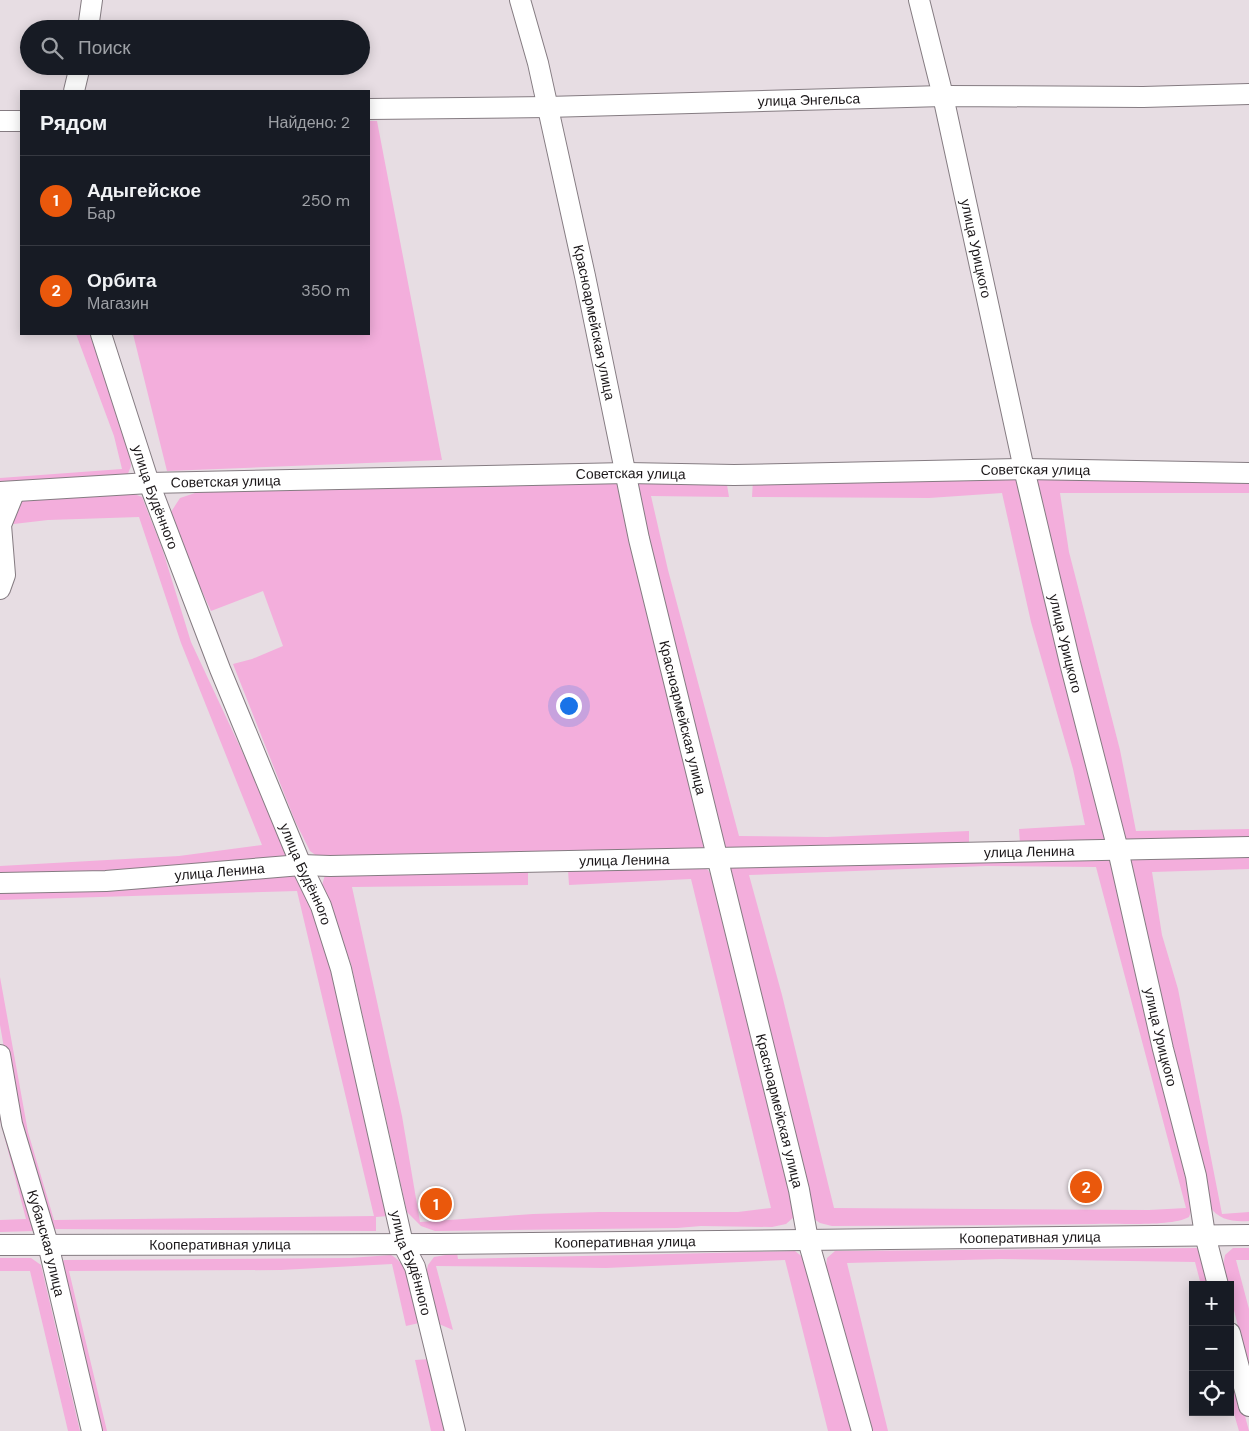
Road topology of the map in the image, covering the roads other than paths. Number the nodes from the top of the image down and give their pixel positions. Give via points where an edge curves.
1 (92, 0) edge
2 (520, 0) edge
3 (919, 0) edge
4 (89, 20) edge
5 (78, 75) edge
6 (74, 90) edge
7 (1249, 94) edge
8 (943, 96) junction
9 (547, 107) junction
10 (370, 109) edge
11 (0, 121) edge
12 (20, 121) edge
13 (101, 335) edge
14 (1024, 469) junction
15 (627, 472) junction
16 (1249, 473) edge
17 (149, 482) junction
18 (7, 493) edge
19 (0, 589) edge
20 (1249, 847) edge
21 (1118, 850) junction
22 (717, 858) junction
23 (301, 865) junction
24 (0, 883) edge
25 (0, 1054) edge
26 (1249, 1234) edge
27 (1205, 1235) junction
28 (808, 1240) junction
29 (48, 1244) junction
30 (403, 1244) junction
31 (0, 1245) edge
32 (1217, 1281) edge
33 (1234, 1348) edge
34 (1249, 1406) edge
35 (92, 1431) edge
36 (455, 1431) edge
37 (862, 1431) edge

1 - 4 street
2 - 9 street, Красноармейская улица
3 - 8 street, улица Урицкого
5 - 6 street
7 - 8 street, улица Энгельса
8 - 9 street, улица Энгельса
8 - 14 street, улица Урицкого
9 - 10 street, улица Энгельса
9 - 15 street, Красноармейская улица
11 - 12 street
13 - 17 street, улица Будённого
14 - 15 street, Советская улица via 734,475
14 - 16 street, Советская улица
14 - 21 street, улица Урицкого
15 - 17 street, Советская улица
15 - 22 street, Красноармейская улица via 639,539
17 - 18 street, Советская улица
17 - 23 street, улица Будённого via 220,669
18 - 19 street via 1,525 5,575
20 - 21 street, улица Ленина
21 - 22 street, улица Ленина
21 - 27 street, улица Урицкого via 1163,1049 1196,1176
22 - 23 street, улица Ленина
22 - 28 street, Красноармейская улица via 799,1190
23 - 24 street, улица Ленина via 106,881
23 - 30 street, улица Будённого via 321,906 341,969
25 - 29 street, Кубанская улица via 12,1124
26 - 27 street, Кооперативная улица
27 - 28 street, Кооперативная улица
27 - 32 street, улица Урицкого
28 - 30 street, Кооперативная улица
28 - 37 street, Красноармейская улица
29 - 30 street, Кооперативная улица
29 - 31 street, Кооперативная улица
29 - 35 street, Кубанская улица
30 - 36 street, улица Будённого via 415,1267
33 - 34 street

